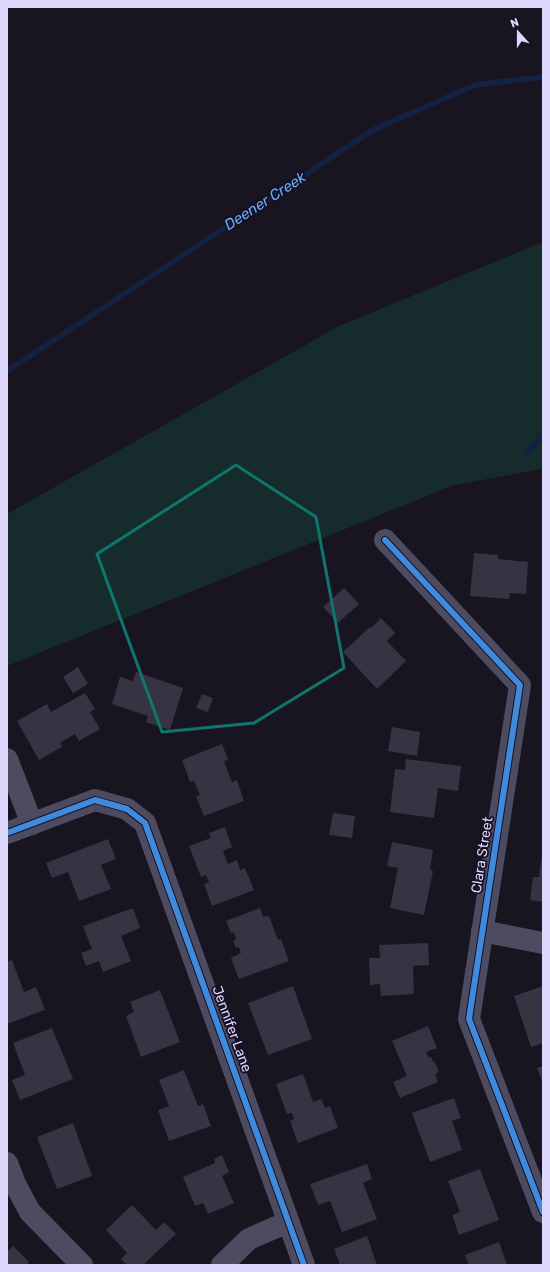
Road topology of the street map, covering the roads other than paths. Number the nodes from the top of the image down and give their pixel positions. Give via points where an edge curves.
1 (385, 540) dead end
2 (7, 759) edge
3 (32, 824) junction
4 (7, 833) edge
5 (482, 931) junction
6 (543, 942) edge
7 (7, 1163) edge
8 (543, 1212) edge
9 (288, 1222) junction
10 (82, 1265) edge
11 (222, 1265) edge
12 (304, 1265) edge

1 - 5 street, Clara Street via 520,686
2 - 3 street
3 - 4 street
3 - 9 street, Jennifer Lane via 95,800 126,809 146,824
5 - 6 street
5 - 8 street, Clara Street via 469,1019
7 - 10 street via 30,1212
9 - 11 street via 249,1239
9 - 12 street, Jennifer Lane

